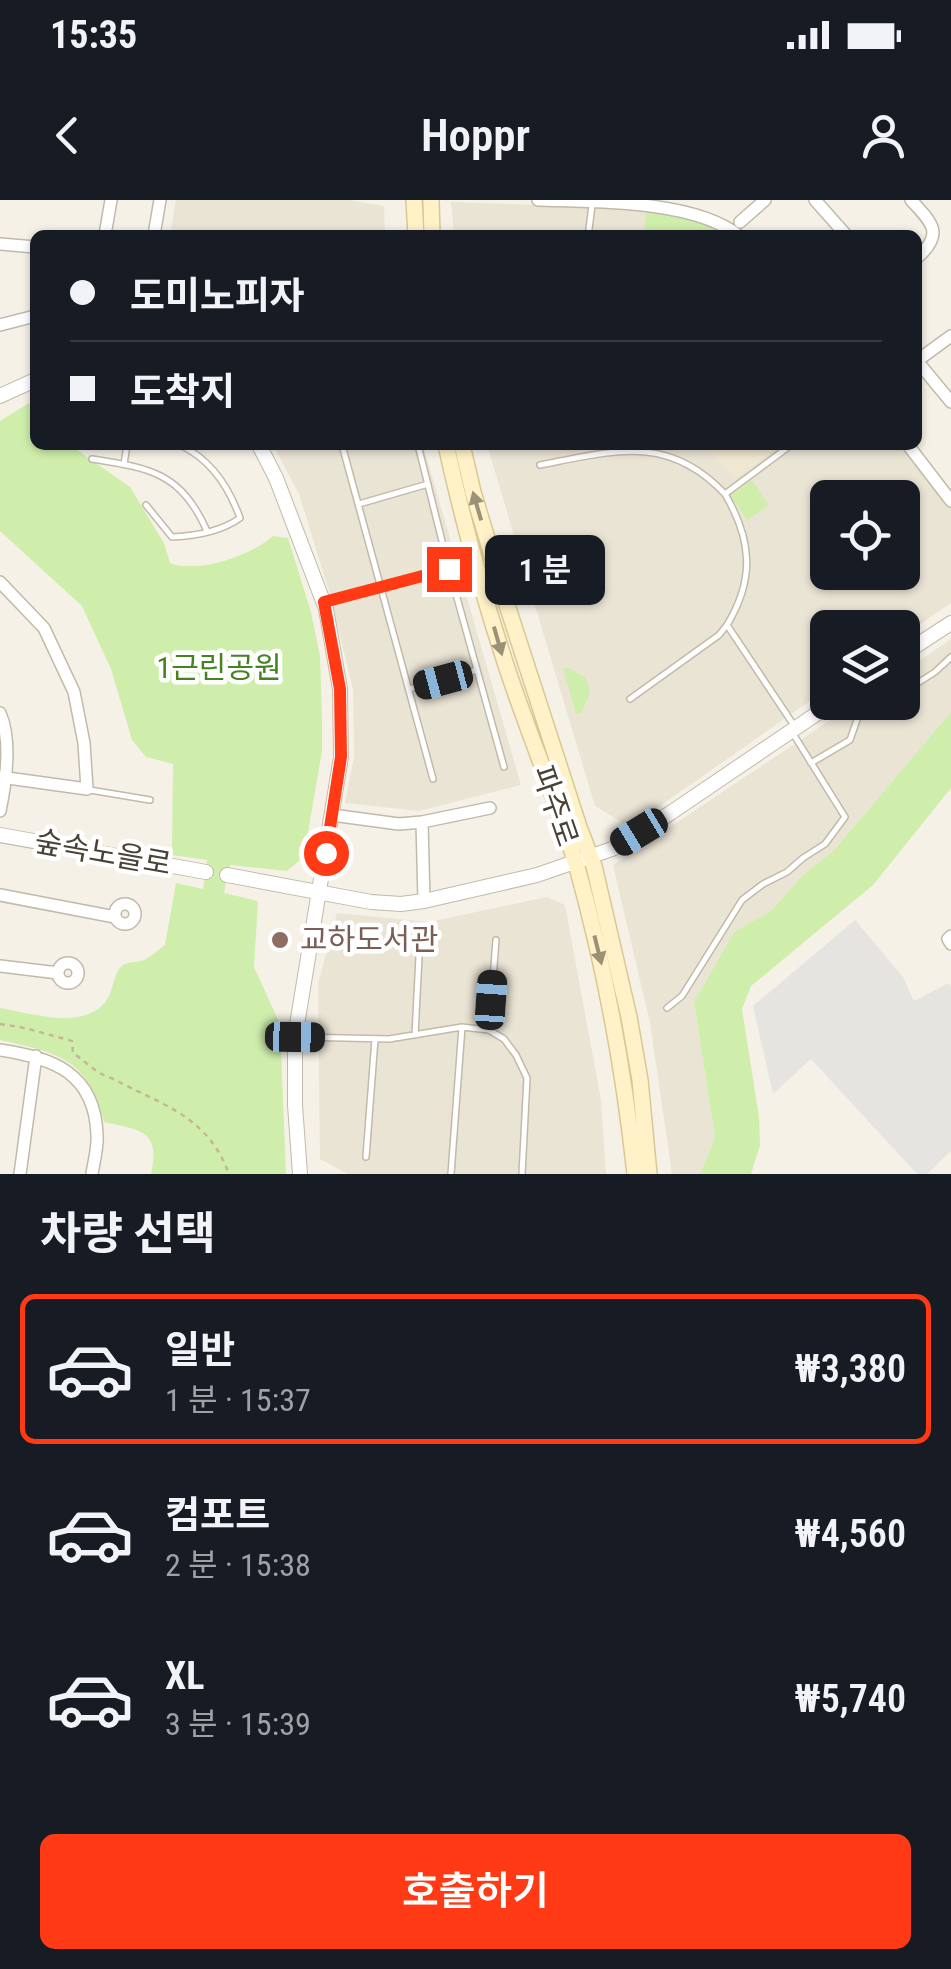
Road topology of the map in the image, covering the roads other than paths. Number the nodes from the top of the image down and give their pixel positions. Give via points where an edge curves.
1 (111, 200) edge
2 (160, 200) edge
3 (414, 200) edge
4 (538, 200) edge
5 (764, 200) edge
6 (815, 200) edge
7 (912, 200) edge
8 (592, 202) edge
9 (684, 204) edge
10 (423, 218) edge
11 (739, 228) edge
12 (589, 229) dead end
13 (106, 230) edge
14 (155, 230) edge
15 (842, 230) edge
16 (0, 244) edge
17 (30, 247) edge
18 (922, 253) edge
19 (30, 317) edge
20 (0, 326) edge
21 (951, 336) edge
22 (922, 358) edge
23 (922, 366) edge
24 (30, 382) edge
25 (0, 396) edge
26 (951, 402) edge
27 (127, 450) edge
28 (188, 450) edge
29 (261, 450) edge
30 (343, 450) edge
31 (419, 450) edge
32 (447, 450) edge
33 (463, 450) edge
34 (784, 450) edge
35 (912, 450) edge
36 (92, 458) dead end
37 (124, 464) junction
38 (540, 465) dead end
39 (428, 484) junction
40 (725, 494) junction
41 (951, 500) edge
42 (358, 504) junction
43 (146, 505) dead end
44 (207, 531) junction
45 (449, 569) junction
46 (0, 582) edge
47 (380, 587) junction
48 (324, 602) junction
49 (951, 623) edge
50 (727, 625) junction
51 (920, 644) edge
52 (951, 657) edge
53 (478, 670) junction
54 (920, 682) edge
55 (409, 689) junction
56 (630, 698) dead end
57 (1, 719) edge
58 (810, 719) edge
59 (857, 720) edge
60 (794, 730) junction
61 (811, 763) junction
62 (504, 767) dead end
63 (3, 777) edge
64 (433, 779) dead end
65 (87, 789) junction
66 (150, 800) dead end
67 (490, 808) dead end
68 (0, 810) edge
69 (332, 815) junction
70 (422, 822) junction
71 (0, 834) edge
72 (583, 858) junction
73 (206, 872) dead end
74 (227, 876) dead end
75 (320, 891) junction
76 (0, 895) edge
77 (424, 901) junction
78 (115, 917) dead end
79 (420, 936) dead end
80 (951, 936) edge
81 (496, 940) dead end
82 (951, 944) edge
83 (0, 966) edge
84 (58, 973) dead end
85 (667, 1008) dead end
86 (462, 1027) junction
87 (488, 1030) junction
88 (415, 1035) junction
89 (295, 1037) junction
90 (375, 1038) junction
91 (0, 1050) edge
92 (36, 1056) junction
93 (622, 1073) junction
94 (366, 1157) dead end
95 (20, 1174) edge
96 (92, 1174) edge
97 (300, 1174) edge
98 (451, 1174) edge
99 (522, 1174) edge
100 (627, 1174) edge
101 (635, 1174) edge
102 (652, 1174) edge

1 - 13 street
2 - 14 street
3 - 10 main road
4 - 8 street
5 - 11 street
6 - 15 street
7 - 18 street via 933,228
8 - 9 street
8 - 12 lane
9 - 11 street
16 - 17 street
19 - 20 street
21 - 22 street
23 - 26 street
24 - 25 street
27 - 37 lane
28 - 44 lane via 210,465 240,518
29 - 48 street
30 - 42 lane
31 - 39 lane
32 -> 72 main road, 파주로 via 504,658
72 -> 33 main road, 파주로
34 - 40 lane
35 - 41 street
36 - 37 lane
37 - 44 lane via 168,479 198,510
38 - 40 lane via 646,450 684,461
39 - 42 lane
39 - 45 lane
40 - 50 lane via 748,561
42 - 47 lane
43 - 44 lane via 172,537
45 - 47 lane
45 - 53 lane
46 - 65 street via 44,628 74,692
47 - 48 lane
47 - 55 lane
48 - 69 street via 340,689 341,757
49 - 51 street
50 - 56 lane
50 - 60 lane
52 - 54 lane
53 - 55 lane
53 - 62 lane
55 - 64 lane
57 - 63 street
58 - 60 street
59 - 61 lane via 850,740
60 - 61 lane
60 - 72 street via 612,849
61 - 85 lane via 845,816 825,844 742,900 682,996
63 - 65 street
63 - 68 street
65 - 66 lane
67 - 70 street
69 - 70 street
69 - 75 street
70 - 77 street
71 - 73 street, 숲속노을로
72 - 77 street
72 -> 93 main road, 파주로
72 - 102 main road, 파주로 via 609,926
74 - 75 street
75 - 77 street via 371,902
75 - 89 street
76 - 78 street
79 - 88 lane
80 - 82 street
81 - 87 lane
83 - 84 street
86 - 87 lane
86 - 88 lane
86 - 98 lane
87 - 99 lane via 504,1039 527,1078
88 - 90 lane
89 - 90 lane
89 - 97 street
90 - 94 lane
91 - 92 street
92 - 95 street
92 - 96 street via 72,1076 90,1100 98,1136
93 - 100 main road
93 - 101 main road, 파주로

